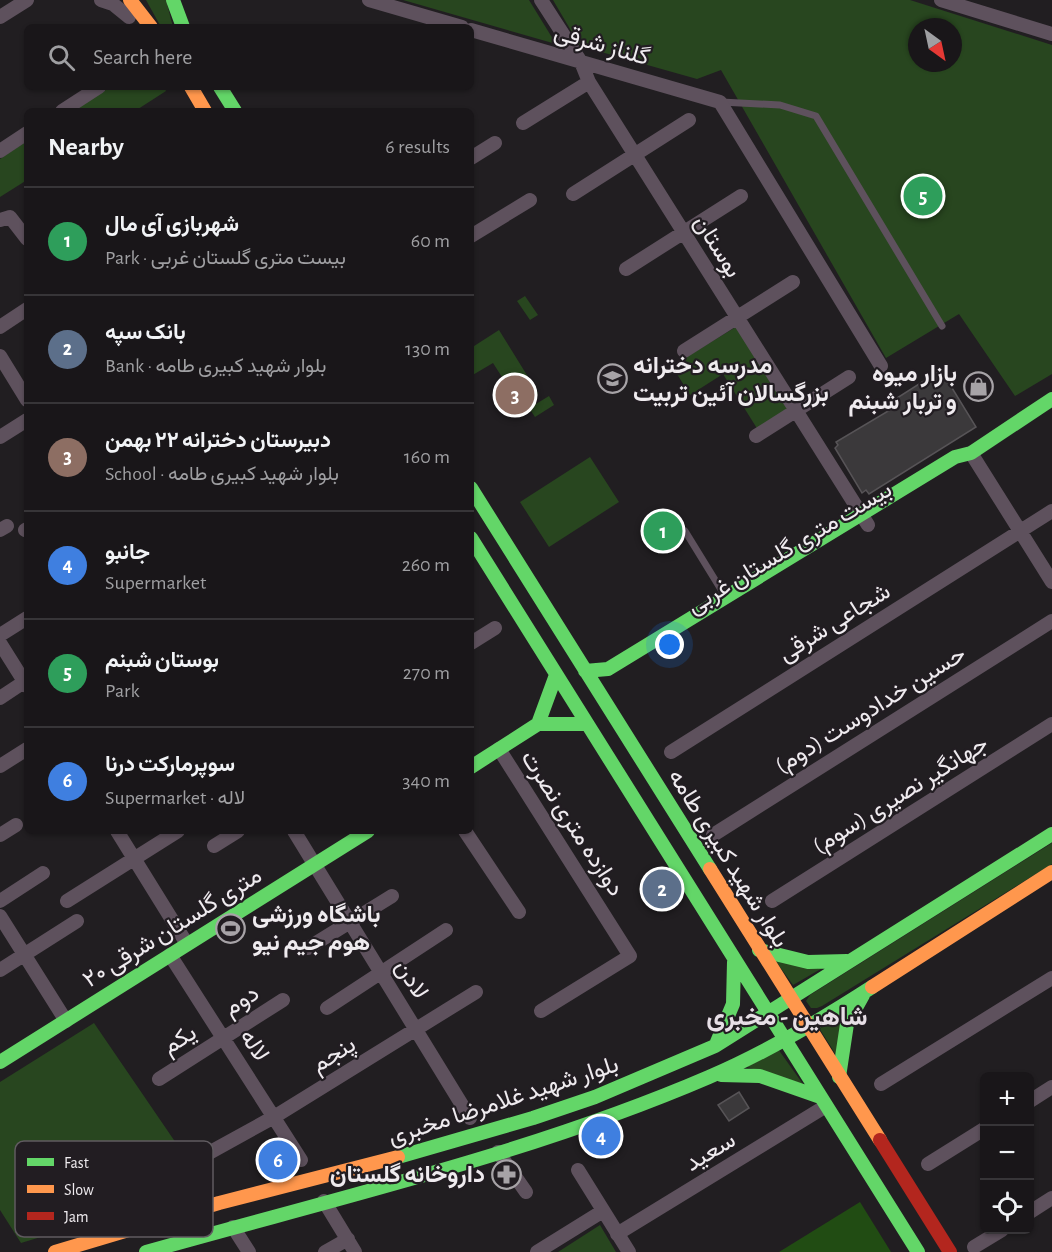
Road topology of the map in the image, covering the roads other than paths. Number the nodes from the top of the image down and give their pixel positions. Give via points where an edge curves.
1 (27, 0) edge
2 (100, 0) edge
3 (129, 0) edge
4 (138, 0) edge
5 (175, 0) edge
6 (369, 0) edge
7 (541, 0) edge
8 (940, 0) edge
9 (979, 0) edge
10 (988, 15) junction
11 (0, 17) edge
12 (129, 17) dead end
13 (149, 24) edge
14 (150, 24) edge
15 (181, 24) edge
16 (450, 24) edge
17 (474, 31) edge
18 (1052, 34) edge
19 (582, 62) junction
20 (589, 82) junction
21 (94, 90) edge
22 (192, 90) edge
23 (222, 90) edge
24 (720, 102) junction
25 (67, 108) edge
26 (204, 108) edge
27 (233, 108) edge
28 (689, 120) dead end
29 (523, 123) dead end
30 (24, 135) edge
31 (495, 143) dead end
32 (0, 151) edge
33 (474, 156) edge
34 (635, 156) junction
35 (573, 194) dead end
36 (741, 196) dead end
37 (530, 200) dead end
38 (5, 218) edge
39 (684, 232) junction
40 (24, 234) edge
41 (474, 234) edge
42 (626, 269) dead end
43 (793, 282) dead end
44 (24, 311) edge
45 (737, 318) junction
46 (942, 326) dead end
47 (0, 327) edge
48 (684, 351) dead end
49 (0, 356) edge
50 (881, 366) dead end
51 (849, 377) dead end
52 (24, 395) edge
53 (1052, 399) edge
54 (796, 412) junction
55 (24, 422) edge
56 (756, 436) dead end
57 (0, 437) edge
58 (970, 453) junction
59 (474, 493) edge
60 (1052, 511) edge
61 (864, 520) junction
62 (685, 531) dead end
63 (1020, 531) junction
64 (474, 543) edge
65 (1052, 582) edge
66 (725, 596) junction
67 (24, 620) edge
68 (1052, 621) edge
69 (495, 628) dead end
70 (0, 635) edge
71 (474, 641) edge
72 (0, 643) edge
73 (585, 671) junction
74 (556, 675) junction
75 (24, 680) edge
76 (24, 684) edge
77 (609, 690) junction
78 (0, 698) edge
79 (538, 724) junction
80 (587, 724) junction
81 (1052, 724) edge
82 (499, 749) junction
83 (24, 751) edge
84 (671, 752) dead end
85 (474, 765) edge
86 (0, 766) edge
87 (16, 825) dead end
88 (119, 834) edge
89 (173, 834) edge
90 (233, 834) edge
91 (296, 834) edge
92 (363, 834) edge
93 (467, 834) edge
94 (1052, 834) edge
95 (0, 835) edge
96 (713, 835) dead end
97 (214, 846) dead end
98 (134, 858) junction
99 (315, 864) junction
100 (1052, 872) edge
101 (43, 873) dead end
102 (392, 896) dead end
103 (67, 900) dead end
104 (0, 901) edge
105 (772, 901) dead end
106 (519, 912) dead end
107 (0, 916) edge
108 (77, 921) dead end
109 (350, 922) junction
110 (446, 930) dead end
111 (188, 944) junction
112 (308, 948) dead end
113 (759, 950) junction
114 (24, 954) junction
115 (170, 955) junction
116 (734, 960) junction
117 (849, 960) junction
118 (0, 970) edge
119 (380, 971) junction
120 (1052, 978) edge
121 (868, 990) junction
122 (476, 992) dead end
123 (790, 998) junction
124 (283, 1000) dead end
125 (327, 1008) dead end
126 (542, 1011) dead end
127 (767, 1013) junction
128 (66, 1021) junction
129 (807, 1026) junction
130 (416, 1029) junction
131 (224, 1038) junction
132 (783, 1039) junction
133 (715, 1046) junction
134 (0, 1062) edge
135 (710, 1077) junction
136 (839, 1077) junction
137 (159, 1079) dead end
138 (881, 1084) dead end
139 (1052, 1087) edge
140 (1034, 1098) edge
141 (823, 1102) junction
142 (274, 1117) junction
143 (470, 1118) dead end
144 (980, 1132) edge
145 (213, 1151) edge
146 (498, 1152) junction
147 (301, 1160) dead end
148 (928, 1164) dead end
149 (578, 1170) dead end
150 (526, 1192) dead end
151 (1052, 1198) edge
152 (324, 1201) junction
153 (213, 1205) edge
154 (1034, 1209) edge
155 (603, 1211) junction
156 (233, 1227) junction
157 (213, 1233) edge
158 (618, 1234) junction
159 (995, 1234) edge
160 (105, 1237) edge
161 (198, 1237) edge
162 (348, 1239) junction
163 (974, 1246) dead end
164 (55, 1252) edge
165 (146, 1252) edge
166 (249, 1252) edge
167 (325, 1252) edge
168 (356, 1252) edge
169 (537, 1252) edge
170 (629, 1252) edge
171 (918, 1252) edge
172 (950, 1252) edge

1 - 11 street
2 - 12 street via 113,4
3 - 13 main road
4 - 14 main road
5 - 15 main road
6 - 16 street
7 - 19 street, بوستان
8 - 10 street
9 - 10 street
10 - 18 street
17 - 19 street, گلناز شرقی
19 - 20 street, بوستان
19 - 24 street, گلناز شرقی
20 - 29 street
20 - 34 street, بوستان
21 - 25 street
22 - 26 main road
23 - 27 main road
24 - 46 lane via 780,105 816,116
24 - 50 street
28 - 34 street
30 - 32 street
31 - 33 street
34 - 35 street
34 - 39 street, بوستان
36 - 39 street
37 - 41 street
38 - 40 street via 16,221
39 - 42 street
39 - 45 street, بوستان
43 - 45 street
44 - 47 street
45 - 48 street
45 - 54 street, بوستان
49 - 52 street
51 - 54 street
53 - 58 main road, بیست متری گلستان غربی
54 - 56 street
54 - 61 street, بوستان
55 - 57 street
58 - 61 main road, بیست متری گلستان غربی via 955,457
58 - 63 street
59 - 73 main road, بلوار شهید کبیری طامه
60 - 63 street, شجاعی شرقی
61 - 66 main road, بیست متری گلستان غربی
61 - 77 main road, بیست متری گلستان غربی
62 - 66 lane
63 - 65 street
63 - 84 street, شجاعی شرقی
64 - 74 main road, بلوار شهید کبیری طامه
66 - 73 main road, بیست متری گلستان غربی via 608,669
67 - 70 street
68 - 96 street, حسین خدادوست (دوم)
69 - 71 street
72 - 75 street
73 - 77 main road, بلوار شهید کبیری طامه
74 - 79 main road
74 - 80 main road, بلوار شهید کبیری طامه
76 - 78 street
77 - 113 main road, بلوار شهید کبیری طامه
79 - 80 main road
79 - 82 main road
80 - 116 main road, بلوار شهید کبیری طامه
81 - 105 street, جهانگیر نصیری (سوم)
82 - 85 main road
82 - 126 street, دوازده متری نصرت via 630,956
83 - 86 street
87 - 95 street
88 - 98 street
89 - 98 street
90 - 97 street
91 - 99 street, لادن
92 - 99 main road, ۲۰ متری گلستان شرقی
93 - 106 street
94 - 117 main road, بلوار شهید غلامرضا مخبری
98 - 103 street
98 - 111 street
99 - 109 street, لادن
99 - 111 main road, ۲۰ متری گلستان شرقی
100 - 121 main road, بلوار شهید غلامرضا مخبری
101 - 104 street
102 - 109 street
107 - 114 street
108 - 114 street
109 - 112 street
109 - 119 street, لادن
110 - 119 street
111 - 115 main road, ۲۰ متری گلستان شرقی
113 - 117 main road via 808,962
113 - 123 main road, بلوار شهید کبیری طامه
114 - 118 street
114 - 128 street
115 - 128 main road, ۲۰ متری گلستان شرقی
115 - 131 street, لاله
116 - 127 main road, بلوار شهید کبیری طامه
116 - 133 main road via 736,1001
117 - 123 main road, بلوار شهید غلامرضا مخبری
119 - 125 street
119 - 130 street, لادن
120 - 138 street
121 - 129 main road, بلوار شهید غلامرضا مخبری
121 - 136 main road via 856,1003 845,1029
122 - 130 street, پنجم
123 - 127 main road, بلوار شهید غلامرضا مخبری
123 - 129 main road, بلوار شهید کبیری طامه
124 - 131 street, دوم
127 - 132 main road, بلوار شهید کبیری طامه
127 - 133 main road, بلوار شهید غلامرضا مخبری
128 - 134 main road, ۲۰ متری گلستان شرقی
129 - 132 main road, بلوار شهید غلامرضا مخبری
129 - 136 main road, بلوار شهید کبیری طامه
130 - 142 street, پنجم
130 - 143 street, لادن
131 - 137 street, یکم
131 - 142 street, لاله
132 - 135 main road, بلوار شهید غلامرضا مخبری
132 - 141 main road, بلوار شهید کبیری طامه
133 - 153 main road, بلوار شهید غلامرضا مخبری via 605,1094 542,1116
135 - 141 main road via 741,1073 771,1076
135 - 146 main road, بلوار شهید غلامرضا مخبری
136 - 172 main road, بلوار شهید کبیری طامه
139 - 140 street
141 - 158 street, سعید
141 - 171 main road, بلوار شهید کبیری طامه
142 - 145 street, پنجم
142 - 147 street, لاله
144 - 148 street
146 - 150 street
146 - 152 main road, بلوار شهید غلامرضا مخبری
149 - 155 street
151 - 154 street
152 - 156 main road, بلوار شهید غلامرضا مخبری
152 - 162 street
155 - 158 street
155 - 169 street
156 - 157 main road, بلوار شهید غلامرضا مخبری
156 - 166 street
158 - 170 street
159 - 163 street
160 - 164 main road, بلوار شهید غلامرضا مخبری
161 - 165 main road, بلوار شهید غلامرضا مخبری
162 - 167 street
162 - 168 street

